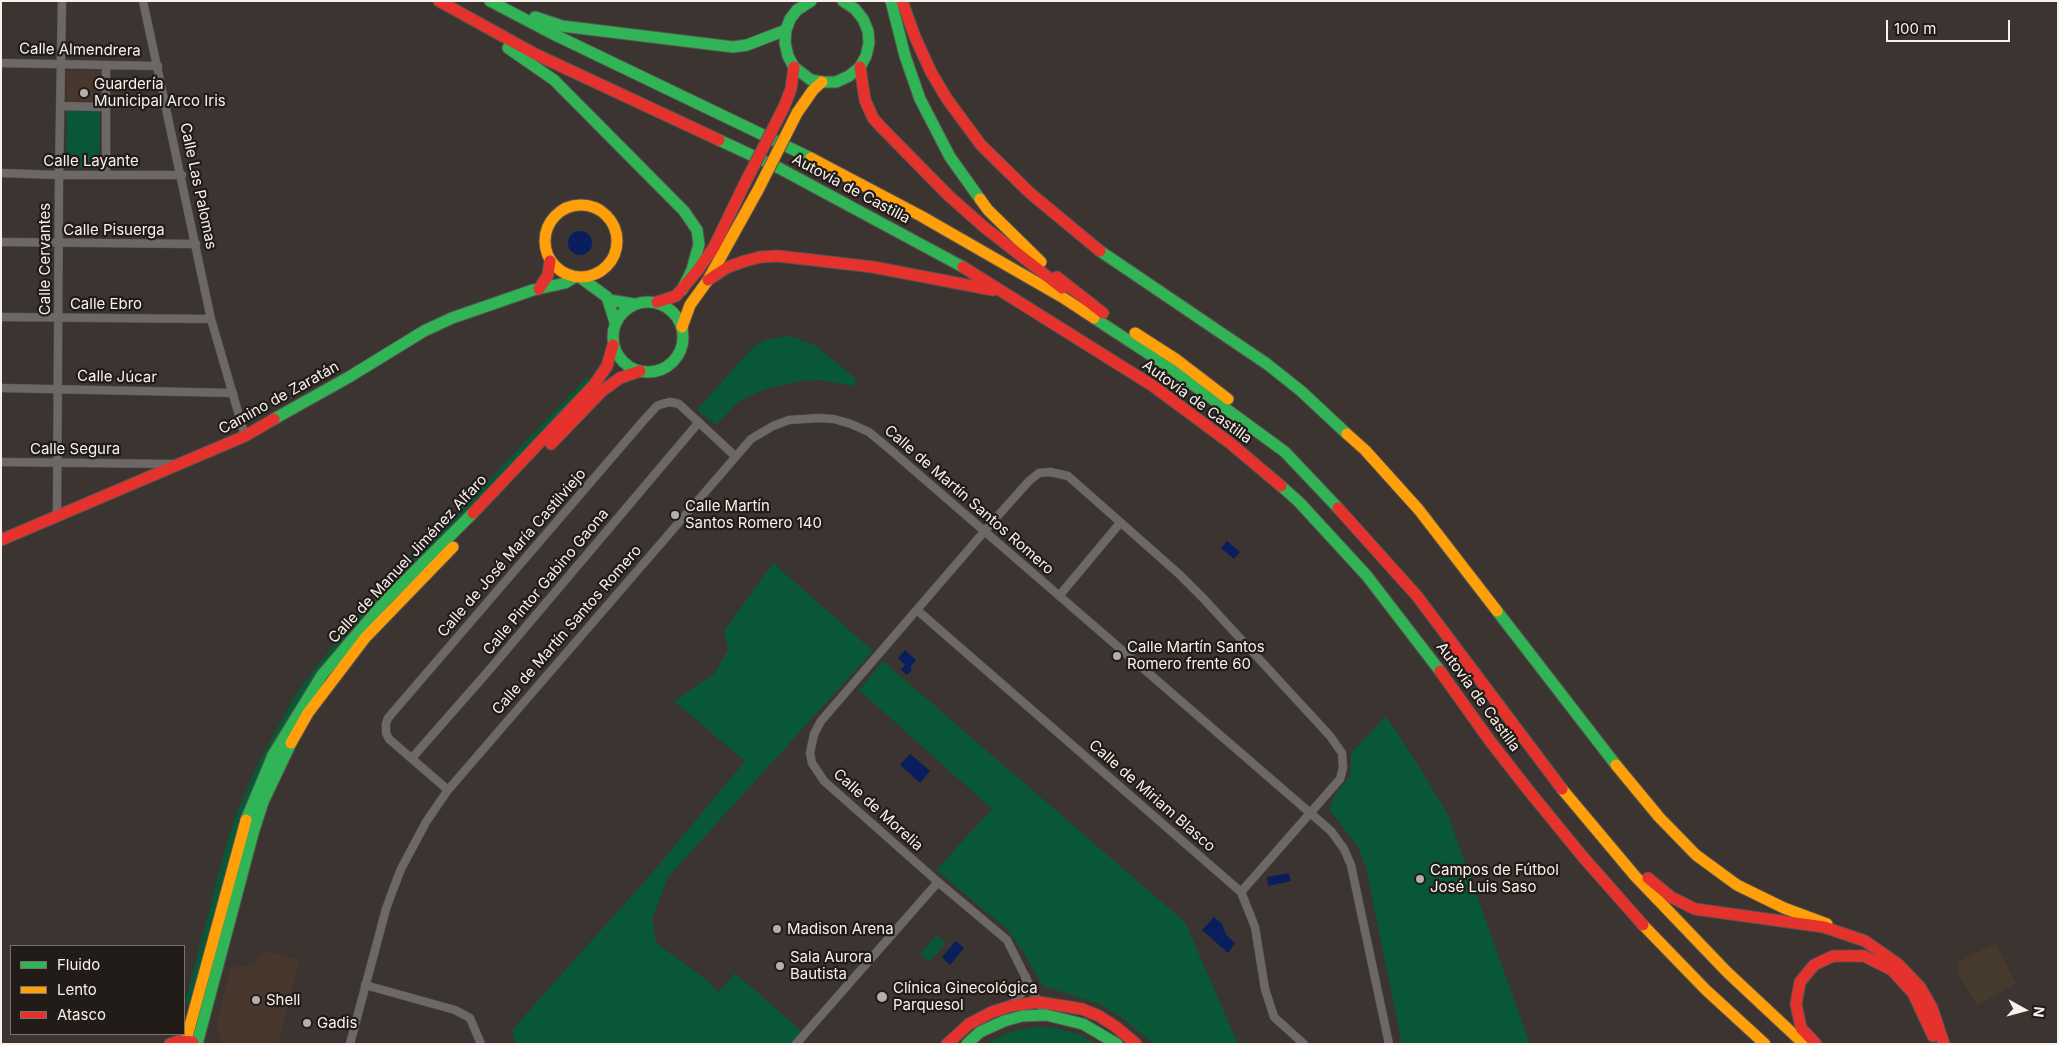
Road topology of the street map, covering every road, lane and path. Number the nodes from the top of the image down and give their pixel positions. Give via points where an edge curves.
1 (62, 1) edge
2 (143, 1) edge
3 (439, 1) edge
4 (490, 1) edge
5 (499, 1) edge
6 (811, 1) edge
7 (843, 1) edge
8 (891, 1) edge
9 (902, 1) edge
10 (856, 5) edge
11 (458, 13) junction
12 (786, 30) junction
13 (1, 63) edge
14 (61, 64) junction
15 (106, 65) junction
16 (158, 66) junction
17 (794, 67) junction
18 (860, 67) junction
19 (822, 82) junction
20 (60, 106) junction
21 (106, 108) junction
22 (1, 173) edge
23 (106, 174) junction
24 (59, 175) junction
25 (182, 175) junction
26 (1, 242) edge
27 (58, 243) junction
28 (196, 244) junction
29 (550, 261) junction
30 (604, 270) junction
31 (578, 278) junction
32 (708, 280) junction
33 (539, 289) junction
34 (682, 290) junction
35 (1002, 292) junction
36 (607, 297) junction
37 (657, 302) junction
38 (634, 304) junction
39 (1103, 313) junction
40 (1, 317) edge
41 (58, 318) junction
42 (211, 319) junction
43 (615, 322) junction
44 (682, 327) junction
45 (613, 345) junction
46 (640, 371) junction
47 (1, 388) edge
48 (58, 389) junction
49 (233, 393) junction
50 (700, 422) junction
51 (246, 436) junction
52 (1285, 452) junction
53 (736, 456) junction
54 (1, 462) edge
55 (57, 463) junction
56 (149, 463) junction
57 (180, 464) junction
58 (149, 478) junction
59 (57, 516) junction
60 (1120, 523) junction
61 (985, 532) junction
62 (1, 540) edge
63 (1059, 596) junction
64 (917, 610) junction
65 (412, 758) junction
66 (448, 790) junction
67 (1311, 812) junction
68 (1585, 817) junction
69 (938, 882) junction
70 (1241, 892) junction
71 (1865, 941) junction
72 (1026, 977) junction
73 (365, 985) junction
74 (1038, 1002) junction
75 (1012, 1006) junction
76 (1046, 1015) junction
77 (1737, 1019) junction
78 (192, 1043) edge
79 (170, 1044) edge
80 (350, 1044) edge
81 (480, 1044) edge
82 (796, 1044) edge
83 (947, 1044) edge
84 (967, 1044) edge
85 (1117, 1044) edge
86 (1136, 1044) edge
87 (1304, 1044) edge
88 (1389, 1044) edge
89 (1752, 1044) edge
90 (1764, 1044) edge
91 (1804, 1044) edge
92 (1816, 1044) edge
93 (1936, 1044) edge
94 (1944, 1044) edge

1 - 14 street, Calle Cervantes
2 - 16 street, Calle Las Palomas
3 - 11 main road, Autovía de Castilla
4 - 52 main road, Autovía de Castilla via 795,149 921,216 1062,297 1169,367
5 - 12 main road via 562,26 705,45 748,45
6 - 12 main road via 797,10
7 - 10 main road
8 - 39 main road via 920,99 950,157 982,203 1020,244
9 - 71 main road via 931,72 981,145 1030,193 1100,250 1267,364 1365,450 1419,510 1586,727 1659,816 1696,854 1737,885 1784,908 1852,931
10 - 18 main road via 868,31 868,50
11 - 34 main road via 554,80 684,211 697,230 699,244
11 - 35 main road, Autovía de Castilla via 535,54 780,168 981,277
12 - 17 main road via 785,43
13 - 14 street, Calle Almendrera
14 - 15 street, Calle Almendrera
14 - 20 street, Calle Cervantes
15 - 16 street, Calle Almendrera
15 - 21 street
16 - 25 street, Calle Las Palomas
17 - 19 main road via 807,77
17 - 34 main road, bridge via 784,107 714,246
18 - 19 main road via 836,82
18 - 39 main road via 865,100 873,118 949,196 1021,258
19 - 32 main road, bridge via 797,113
20 - 21 street
20 - 24 street, Calle Cervantes
21 - 23 street
22 - 24 street, Calle Layante
23 - 24 street, Calle Layante
23 - 25 street, Calle Layante
24 - 27 street, Calle Cervantes
25 - 28 street, Calle Las Palomas
26 - 27 street, Calle Pisuerga
27 - 28 street, Calle Pisuerga
27 - 41 street, Calle Cervantes
28 - 42 street, Calle Las Palomas
29 - 30 main road via 545,240 552,220 569,207 591,206 609,218 616,231 616,252
29 - 31 main road via 564,274
29 - 33 main road via 548,275
30 - 31 main road
30 - 36 main road via 602,279
31 - 33 main road, Camino de Zaratán
31 - 36 main road
32 - 35 main road via 745,261 778,256 873,267
32 - 44 main road via 690,305
33 - 51 main road, Camino de Zaratán via 458,315 424,331
34 - 37 main road via 672,298
35 - 77 main road, Autovía de Castilla via 1153,386 1230,443 1299,502 1394,607 1490,741 1583,857 1633,915
36 - 38 main road
36 - 43 main road
37 - 38 main road
37 - 44 main road via 673,312
38 - 43 main road
39 - 52 main road via 1177,360 1242,410
40 - 41 street, Calle Ebro
41 - 42 street, Calle Ebro
41 - 48 street, Calle Cervantes
42 - 49 street, Calle Las Palomas
43 - 45 main road
44 - 46 main road via 681,348 670,365 650,372
45 - 46 main road via 623,362
45 - 78 main road, Calle de Manuel Jiménez Alfaro via 607,366 594,385 386,600 322,675 298,712 273,755 241,833
46 - 78 main road, Calle de Manuel Jiménez Alfaro via 620,378 602,391 365,638 308,713 263,802
47 - 48 street, Calle Júcar
48 - 49 street, Calle Júcar
48 - 55 street, Calle Cervantes
49 - 51 street, Calle Las Palomas
50 - 53 street, Calle de José María Castilviejo
50 - 65 street, Calle Pintor Gabino Gaona
50 - 65 street, Calle de José María Castilviejo via 679,404 670,402 658,406 388,718 386,733
51 - 57 main road, Camino de Zaratán
52 - 68 main road, Autovía de Castilla via 1417,596
53 - 61 street, Calle de Martín Santos Romero via 751,439 789,420 819,418 842,421 868,432
53 - 66 street, Calle de Martín Santos Romero
54 - 55 street, Calle Segura
55 - 56 street, Calle Segura
55 - 59 street, Calle Cervantes
56 - 57 street, Calle Segura
56 - 58 street via 153,471
57 - 58 main road, Camino de Zaratán
58 - 59 main road, Camino de Zaratán
59 - 62 main road, Camino de Zaratán
60 - 61 street, Calle de Morelia via 1068,476 1050,472 1039,473 1029,481
60 - 63 street
60 - 67 street, Calle de Morelia via 1203,598 1342,753 1340,778
61 - 63 street, Calle de Martín Santos Romero
61 - 64 street, Calle de Morelia
63 - 67 street, Calle de Martín Santos Romero
64 - 69 street, Calle de Morelia via 821,721 810,753 824,782
64 - 70 street, Calle de Miriam Blasco
65 - 66 street, Calle de José María Castilviejo
66 - 73 street, Calle de Martín Santos Romero via 426,822 401,869
67 - 70 street, Calle de Morelia
67 - 88 street, Calle de Martín Santos Romero via 1336,837 1351,865
68 - 71 main road via 1606,832 1656,886 1695,909 1824,927
68 - 91 main road, Autovía de Castilla via 1672,916
69 - 72 street, Calle de Morelia via 1007,940
69 - 82 street
70 - 87 street, Calle de Miriam Blasco via 1255,927 1265,989 1274,1017
71 - 94 main road via 1898,964 1920,987 1932,1008
72 - 74 street, Calle de Morelia
72 - 75 street via 1021,994
73 - 80 street, Calle de Martín Santos Romero
73 - 81 street via 456,1010 470,1018
74 - 75 main road
74 - 76 street, Calle de Morelia
74 - 86 main road via 1082,1009 1116,1027
75 - 83 main road via 969,1024
76 - 84 main road via 1004,1021 980,1032
76 - 85 main road via 1083,1024
77 - 89 main road
77 - 90 main road, Autovía de Castilla
78 - 79 main road via 179,1040
92 - 93 main road via 1801,1028 1796,1004 1800,982 1814,965 1833,956 1864,956 1892,970 1914,993

